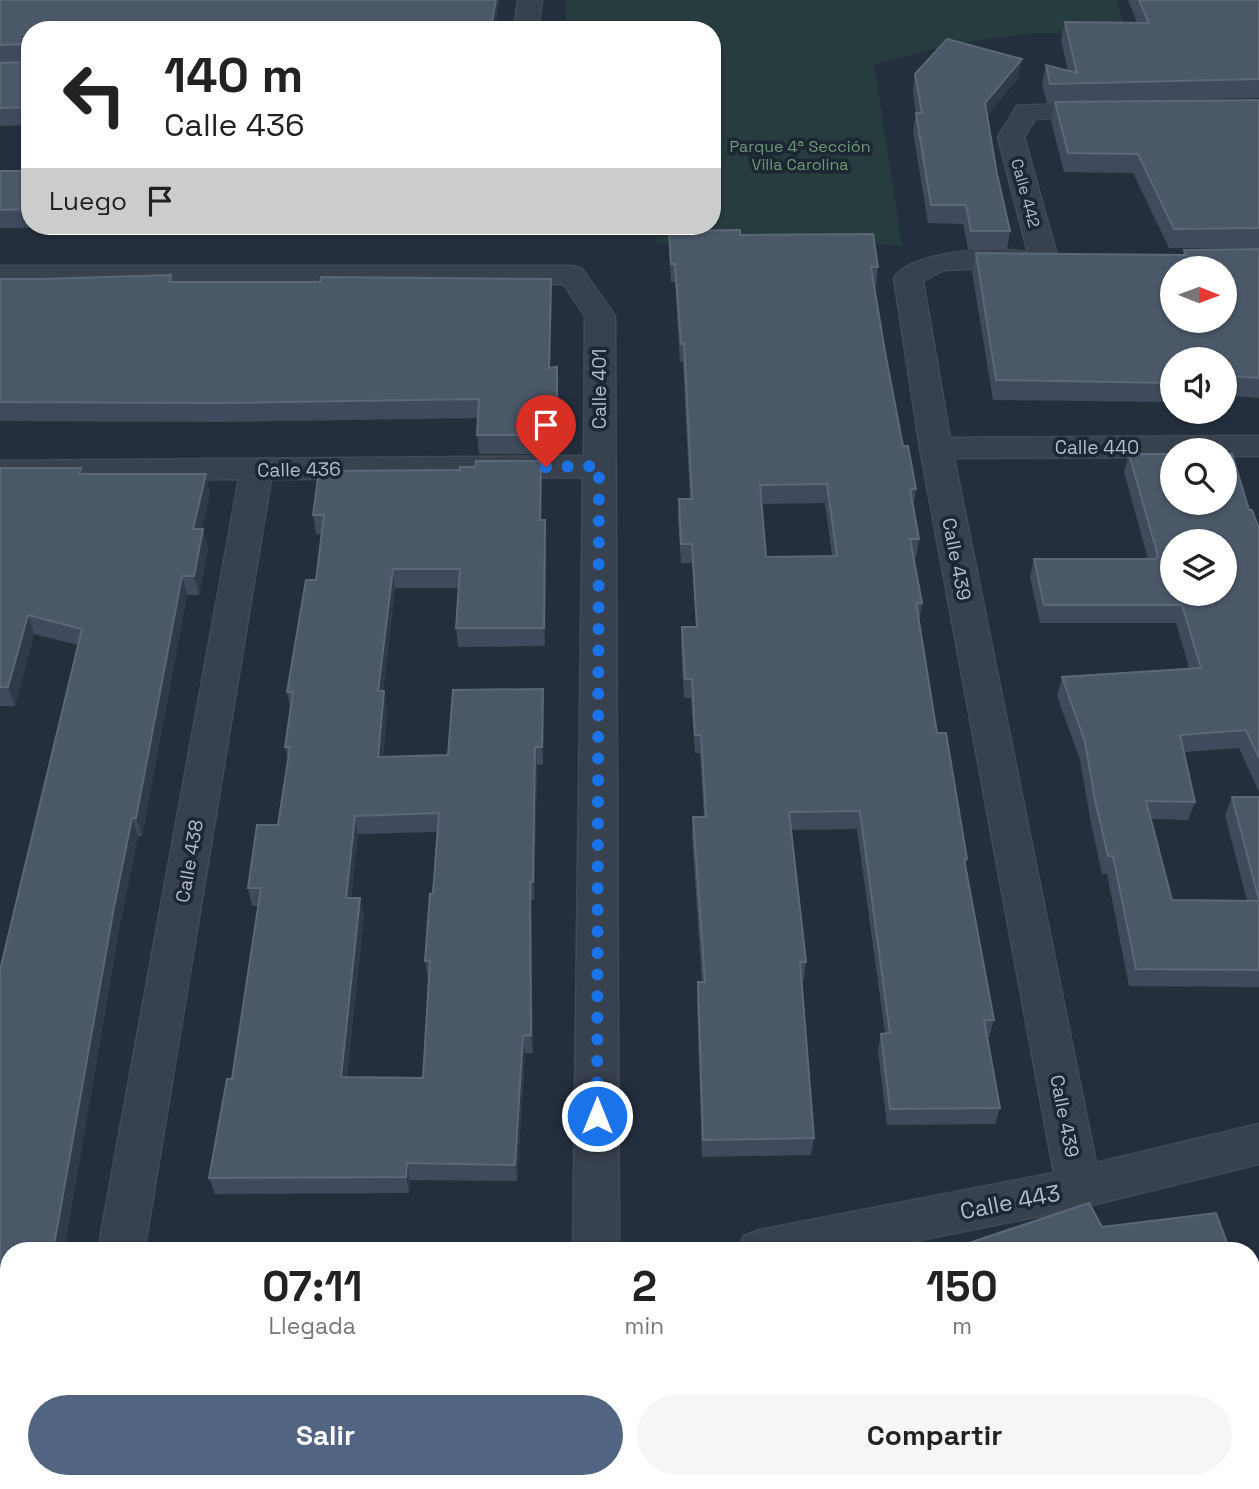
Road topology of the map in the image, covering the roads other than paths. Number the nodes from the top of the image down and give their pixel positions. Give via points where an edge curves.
1 (530, 0) edge
2 (527, 21) edge
3 (1122, 110) edge
4 (1058, 259) joint
5 (0, 275) edge
6 (936, 448) junction
7 (1258, 449) edge
8 (599, 466) junction
9 (257, 470) junction
10 (0, 471) edge
11 (1259, 1144) edge
12 (1079, 1188) junction
13 (122, 1242) edge
14 (596, 1242) edge
15 (806, 1242) edge

1 - 2 street
3 - 4 street, Calle 442 via 1026,111 1011,137
4 - 6 street, Calle 439 via 938,262 908,278
5 - 8 street, Calle 401 via 572,275 600,316
6 - 7 street, Calle 440
6 - 12 street, Calle 439
8 - 9 street, Calle 436
8 - 14 street, Calle 401
9 - 10 street, Calle 436
9 - 13 street, Calle 438
11 - 12 street, Calle 443
12 - 15 street, Calle 443

